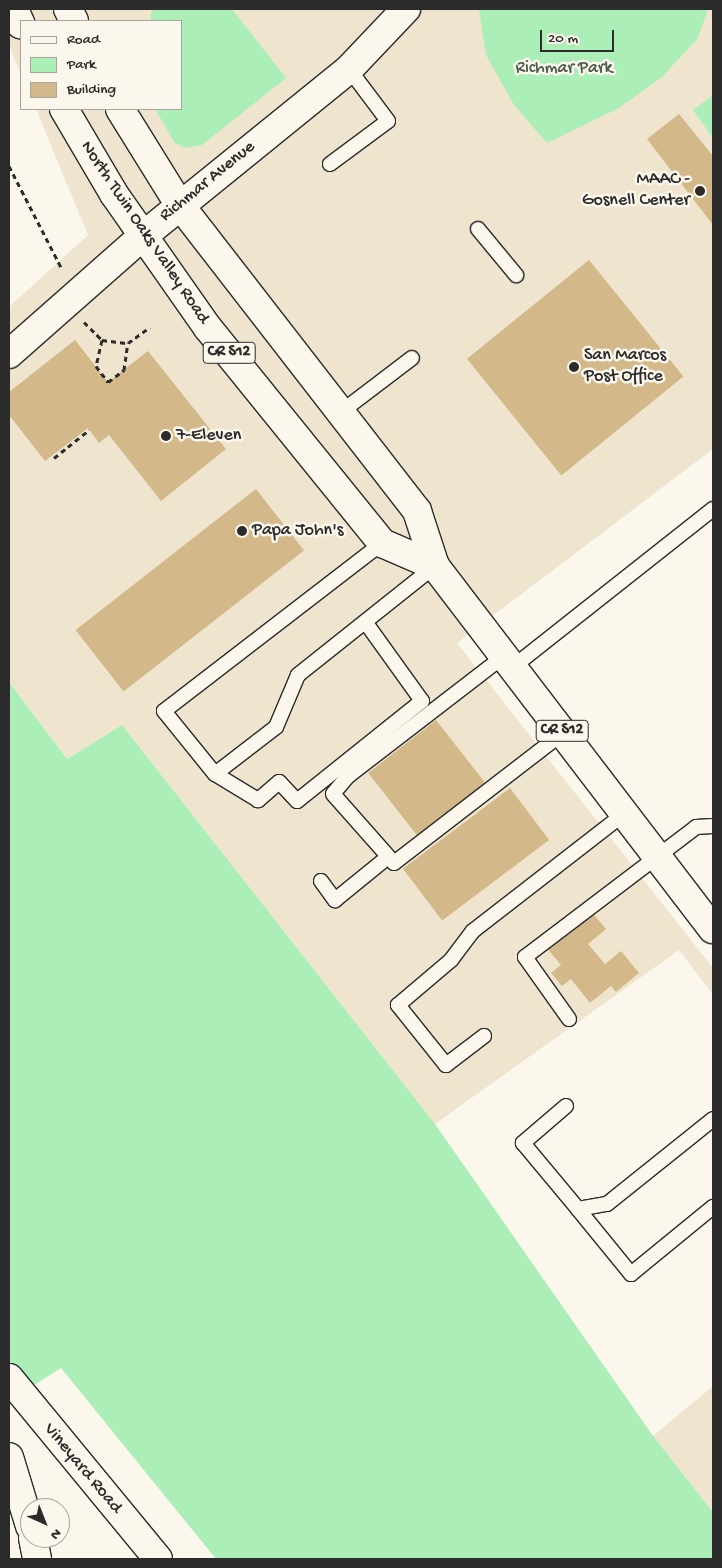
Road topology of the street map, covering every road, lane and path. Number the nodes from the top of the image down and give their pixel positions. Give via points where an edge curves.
1 (14, 9) edge
2 (406, 9) edge
3 (20, 23) edge
4 (349, 69) junction
5 (65, 110) edge
6 (121, 110) edge
7 (330, 164) dead end
8 (9, 166) edge
9 (179, 204) junction
10 (478, 229) dead end
11 (143, 236) junction
12 (61, 266) dead end
13 (516, 275) dead end
14 (80, 319) dead end
15 (150, 327) dead end
16 (102, 340) junction
17 (128, 343) junction
18 (9, 354) edge
19 (412, 358) dead end
20 (341, 412) junction
21 (89, 430) dead end
22 (54, 458) dead end
23 (713, 510) edge
24 (382, 543) junction
25 (435, 566) junction
26 (366, 623) junction
27 (508, 662) junction
28 (563, 733) junction
29 (215, 774) junction
30 (625, 813) junction
31 (713, 826) edge
32 (658, 856) junction
33 (388, 857) junction
34 (321, 881) dead end
35 (713, 929) edge
36 (569, 1019) dead end
37 (484, 1036) dead end
38 (566, 1106) dead end
39 (713, 1119) edge
40 (713, 1207) edge
41 (578, 1209) junction
42 (9, 1378) edge
43 (9, 1457) edge
44 (21, 1498) edge
45 (158, 1559) edge

1 - 3 main road
2 - 4 main road, Richmar Avenue
4 - 7 lane via 388,121
4 - 9 main road, Richmar Avenue
5 - 11 main road, North Twin Oaks Valley Road / CR S12
6 - 9 main road, North Twin Oaks Valley Road / CR S12
8 - 12 path
9 - 11 main road, Richmar Avenue
9 - 20 main road, North Twin Oaks Valley Road / CR S12
10 - 13 lane
11 - 18 main road, Richmar Avenue
11 - 24 main road, North Twin Oaks Valley Road / CR S12 via 208,328
14 - 16 path
15 - 17 path
16 - 17 path
16 - 17 path via 96,366 108,382 124,370
19 - 20 lane
20 - 25 main road, North Twin Oaks Valley Road / CR S12 via 417,511
21 - 22 path
23 - 27 lane
24 - 25 main road, North Twin Oaks Valley Road / CR S12
24 - 29 lane via 164,711
25 - 26 lane
25 - 27 main road, North Twin Oaks Valley Road / CR S12
26 - 29 lane via 298,675 276,726
26 - 29 lane via 422,701 296,801 279,782 258,800
27 - 28 main road, North Twin Oaks Valley Road / CR S12
27 - 33 lane via 348,776 333,794
28 - 30 main road, North Twin Oaks Valley Road / CR S12
28 - 33 lane via 394,863
30 - 32 main road, North Twin Oaks Valley Road / CR S12
30 - 37 lane via 473,930 451,960 398,1005 446,1065
31 - 32 lane via 696,827
32 - 35 main road, North Twin Oaks Valley Road / CR S12
32 - 36 lane via 525,957
33 - 34 lane via 335,900
38 - 41 lane via 523,1143
39 - 41 lane via 607,1204
40 - 41 lane via 631,1274
42 - 45 main road, Vineyard Road
43 - 44 main road

